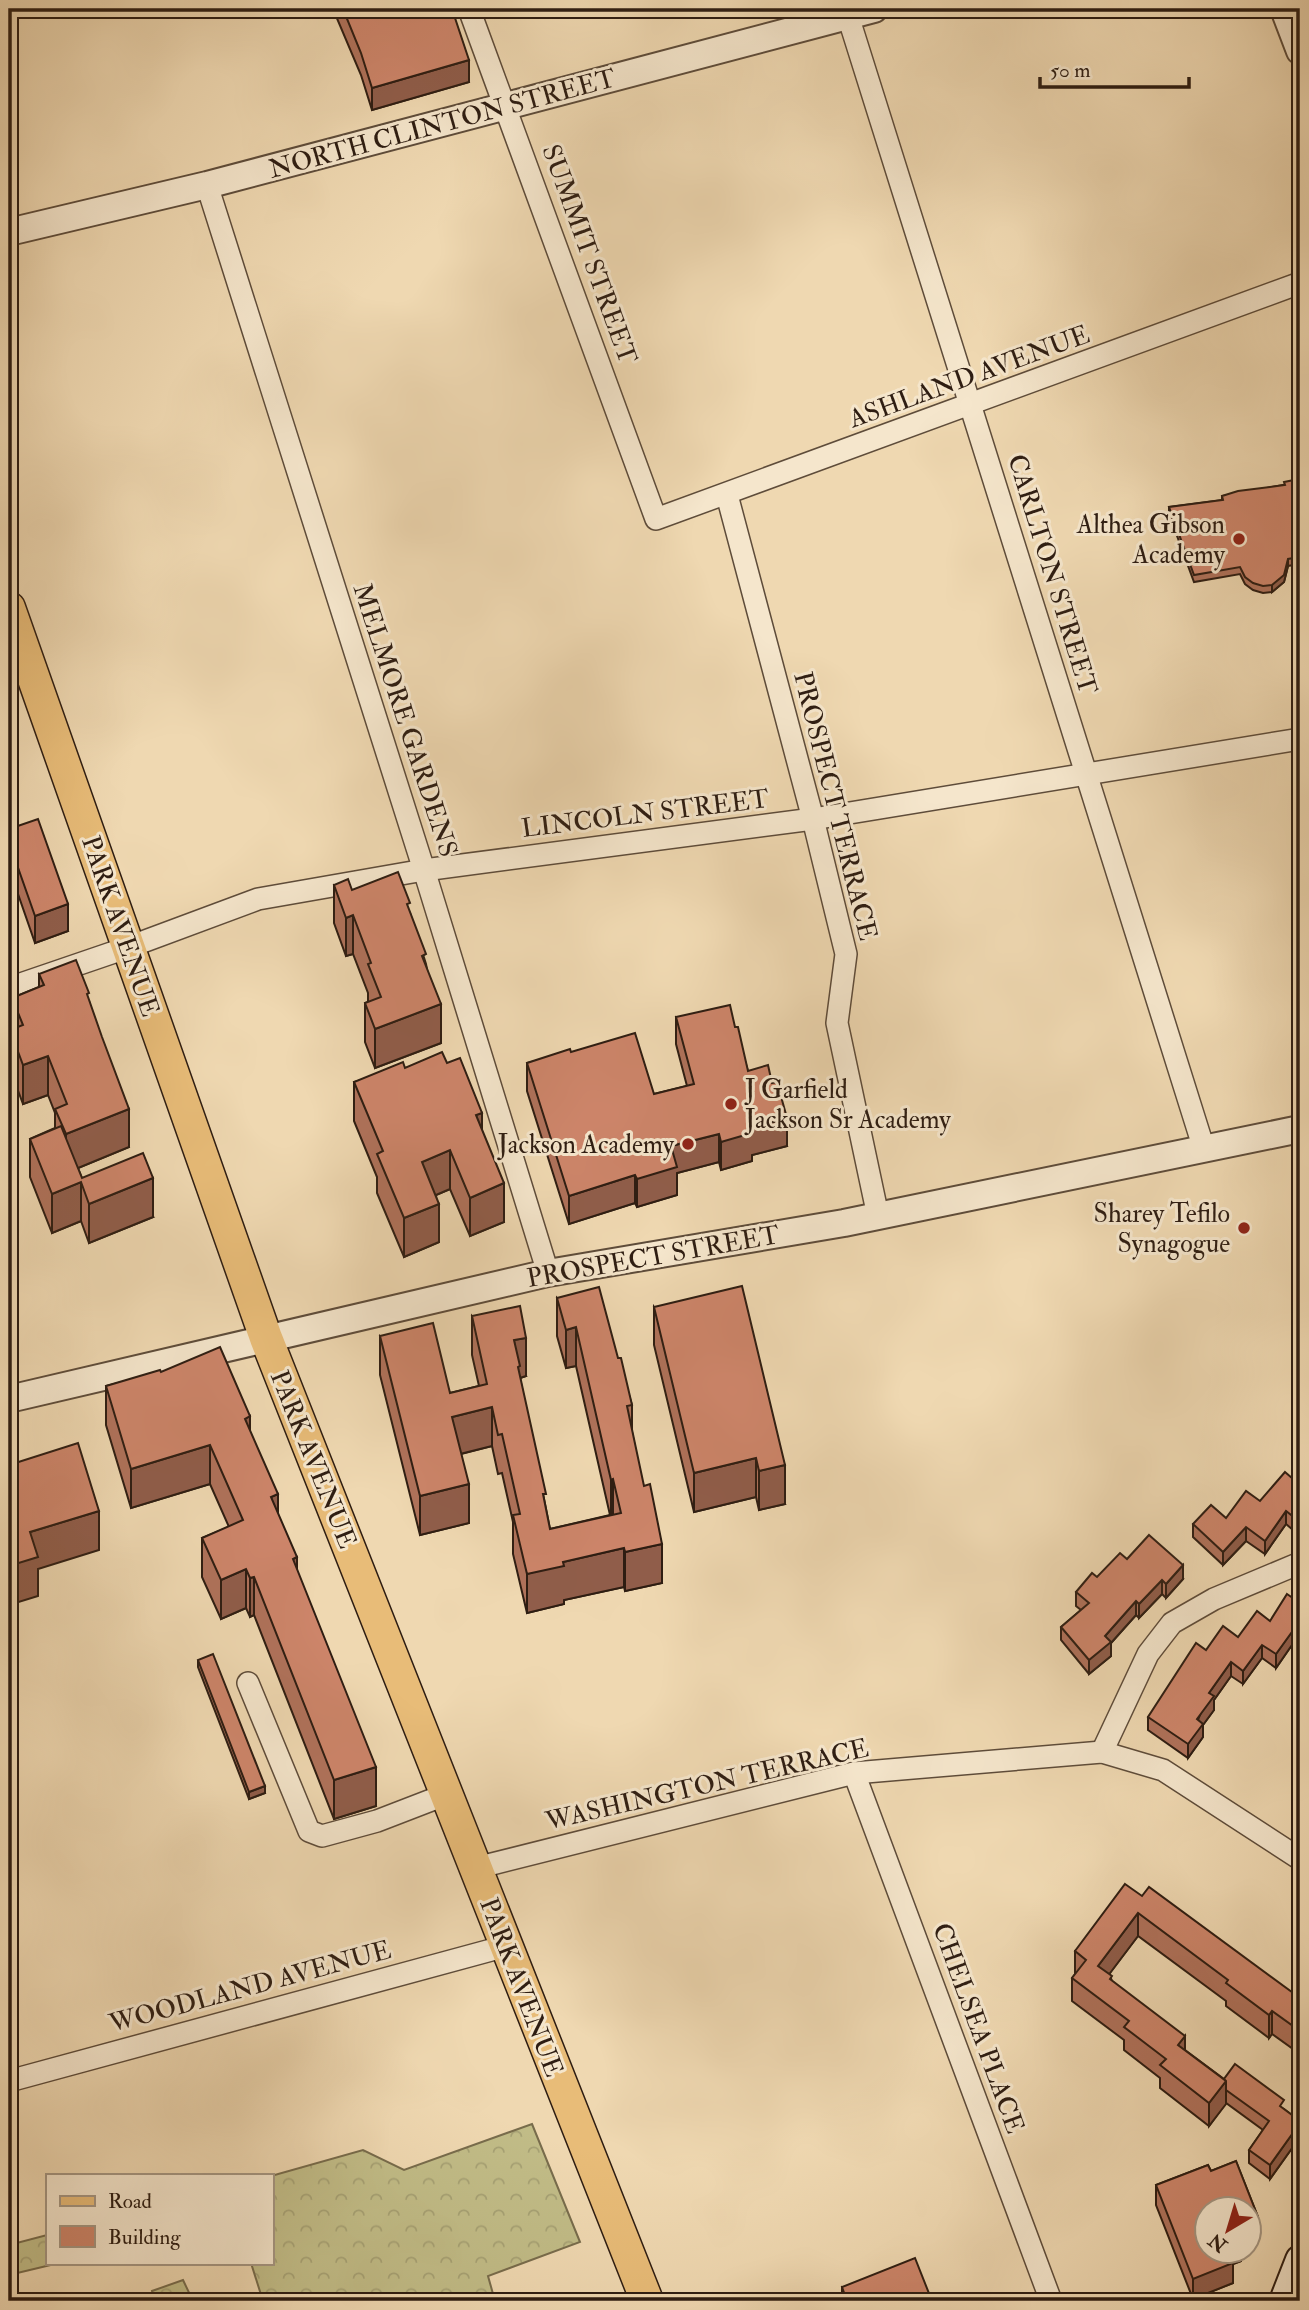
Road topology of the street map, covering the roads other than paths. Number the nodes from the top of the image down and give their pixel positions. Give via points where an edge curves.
1 (469, 9) edge
2 (874, 9) edge
3 (1284, 9) edge
4 (848, 16) junction
5 (1300, 51) edge
6 (506, 106) junction
7 (207, 185) junction
8 (9, 232) edge
9 (1300, 284) edge
10 (970, 405) junction
11 (727, 495) junction
12 (656, 519) joint
13 (9, 608) edge
14 (1300, 739) edge
15 (1086, 774) junction
16 (813, 820) junction
17 (424, 870) junction
18 (129, 947) junction
19 (9, 988) edge
20 (1300, 1129) edge
21 (1204, 1149) junction
22 (878, 1216) junction
23 (548, 1273) junction
24 (266, 1338) junction
25 (9, 1399) edge
26 (1300, 1563) edge
27 (248, 1683) dead end
28 (1102, 1752) junction
29 (854, 1773) junction
30 (447, 1794) junction
31 (1300, 1859) edge
32 (476, 1868) junction
33 (506, 1946) junction
34 (9, 2081) edge
35 (1300, 2260) edge
36 (647, 2301) edge
37 (1051, 2301) edge
38 (1284, 2301) edge

1 - 6 street, SUMMIT STREET
2 - 4 street, NORTH CLINTON STREET
3 - 5 street
4 - 6 street, NORTH CLINTON STREET
4 - 10 street, CARLTON STREET
6 - 7 street, NORTH CLINTON STREET
6 - 12 street, SUMMIT STREET
7 - 8 street, NORTH CLINTON STREET
7 - 17 street, MELMORE GARDENS
9 - 10 street, ASHLAND AVENUE
10 - 11 street, ASHLAND AVENUE
10 - 15 street, CARLTON STREET
11 - 12 street, ASHLAND AVENUE
11 - 16 street, PROSPECT TERRACE
13 - 18 main road, PARK AVENUE
14 - 15 street, LINCOLN STREET
15 - 16 street, LINCOLN STREET
15 - 21 street, CARLTON STREET
16 - 17 street, LINCOLN STREET
16 - 22 street, PROSPECT TERRACE via 846,954 837,1023
17 - 18 street, LINCOLN STREET via 258,899
17 - 23 street, MELMORE GARDENS
18 - 19 street, LINCOLN STREET
18 - 24 main road, PARK AVENUE
20 - 21 street, PROSPECT STREET
21 - 22 street, PROSPECT STREET
22 - 23 street, PROSPECT STREET
23 - 24 street, PROSPECT STREET
24 - 25 street, PROSPECT STREET
24 - 30 main road, PARK AVENUE
26 - 28 street via 1214,1599 1172,1623 1148,1654
27 - 30 street via 309,1831 323,1836
28 - 29 street, WASHINGTON TERRACE
28 - 31 street, WASHINGTON TERRACE via 1163,1770
29 - 32 street, WASHINGTON TERRACE
29 - 37 street, CHELSEA PLACE
30 - 32 main road, PARK AVENUE
32 - 33 main road, PARK AVENUE
33 - 34 street, WOODLAND AVENUE
33 - 36 main road, PARK AVENUE
35 - 38 main road

